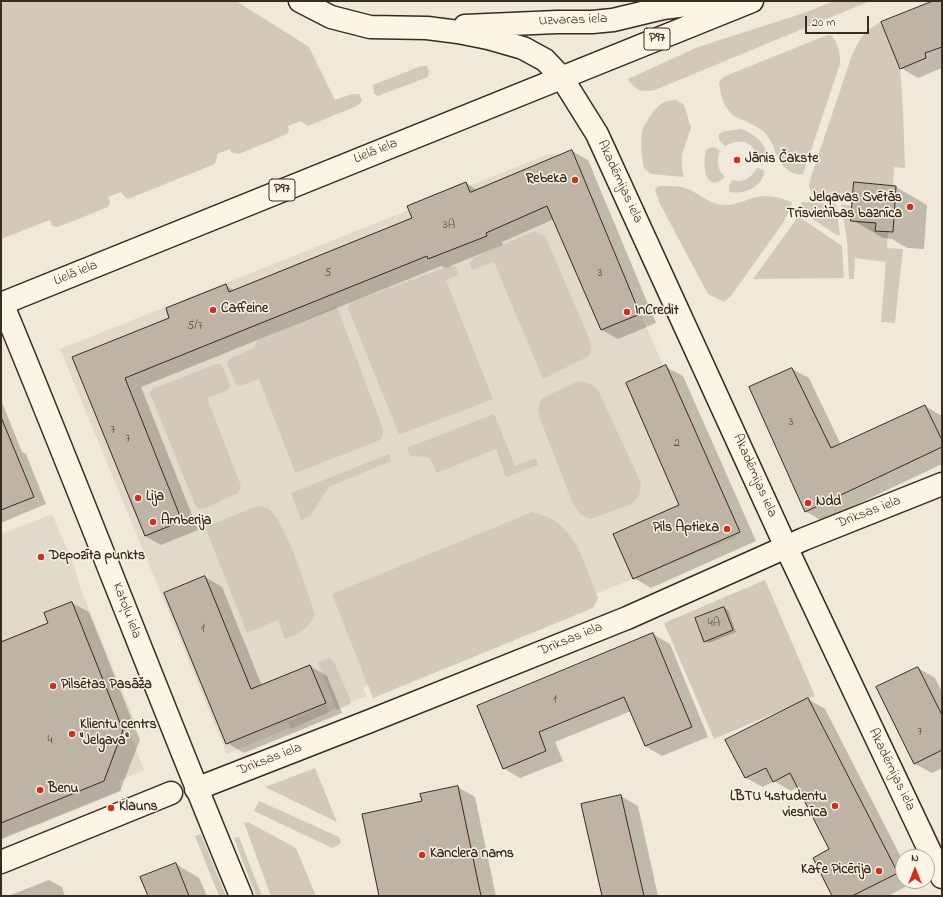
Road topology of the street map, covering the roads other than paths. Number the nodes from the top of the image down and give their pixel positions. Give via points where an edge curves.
1 (300, 1) edge
2 (717, 1) edge
3 (752, 1) edge
4 (427, 28) junction
5 (562, 78) junction
6 (2, 303) edge
7 (942, 484) edge
8 (786, 547) junction
9 (196, 789) junction
10 (171, 793) dead end
11 (1, 862) edge
12 (942, 877) edge
13 (241, 896) edge

1 - 4 main road, Uzvaras iela via 331,17 370,27
2 - 4 main road, Uzvaras iela via 663,8 613,20 592,22
3 - 5 main road, Lielā iela / P97
4 - 5 main road, Uzvaras iela via 473,35 522,48 545,60
5 - 6 main road, Lielā iela / P97
5 - 8 main road, Akadēmijas iela via 597,134
6 - 9 main road, Katoļu iela
7 - 8 main road, Driksas iela
8 - 9 main road, Driksas iela via 626,618
8 - 12 main road, Akadēmijas iela
9 - 13 main road, Katoļu iela
10 - 11 main road

